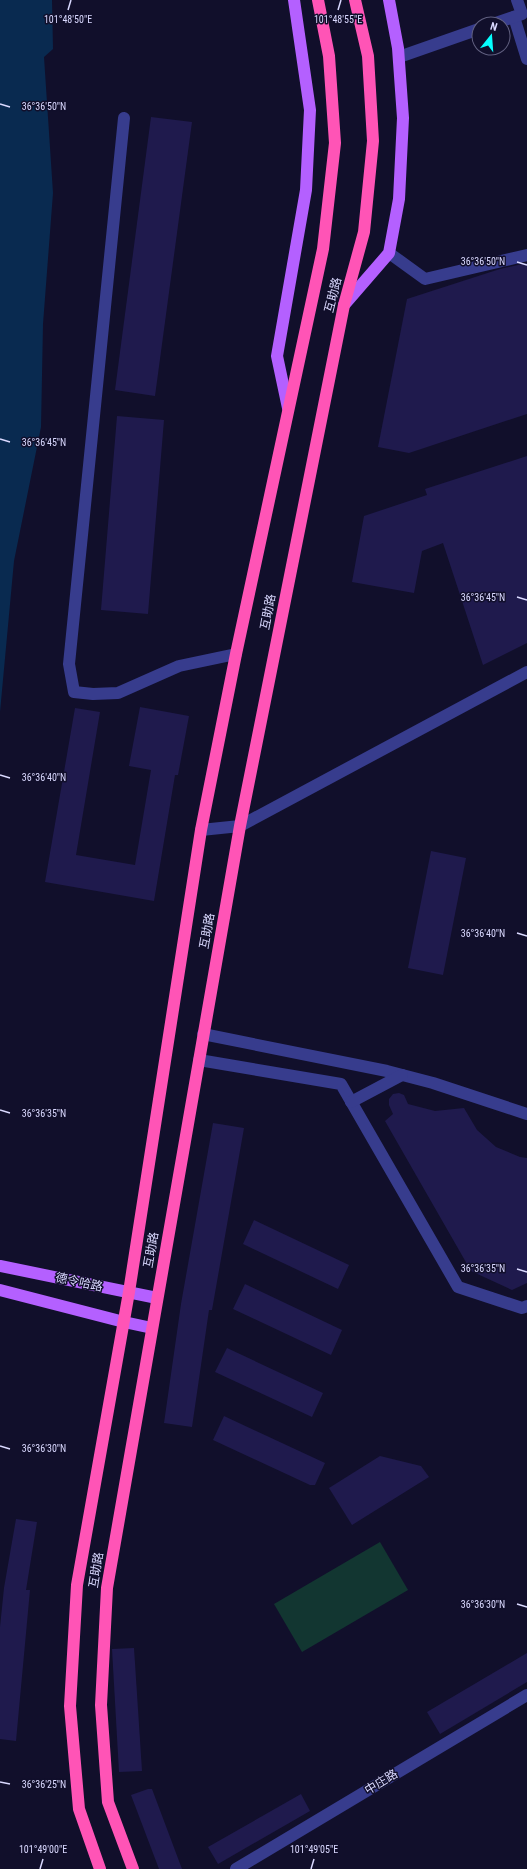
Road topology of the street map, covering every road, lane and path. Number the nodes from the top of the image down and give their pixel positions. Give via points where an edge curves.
1 (294, 0) edge
2 (318, 0) edge
3 (355, 0) edge
4 (389, 0) edge
5 (517, 0) edge
6 (514, 17) junction
7 (511, 18) edge
8 (471, 32) edge
9 (399, 57) junction
10 (527, 58) edge
11 (124, 118) dead end
12 (389, 253) junction
13 (527, 255) edge
14 (344, 305) junction
15 (288, 408) junction
16 (236, 654) junction
17 (527, 672) edge
18 (240, 826) junction
19 (201, 830) junction
20 (203, 1034) junction
21 (199, 1060) junction
22 (402, 1075) junction
23 (351, 1102) junction
24 (527, 1114) edge
25 (0, 1266) edge
26 (0, 1290) edge
27 (129, 1292) junction
28 (157, 1298) junction
29 (527, 1306) edge
30 (124, 1322) junction
31 (152, 1328) junction
32 (527, 1695) edge
33 (100, 1869) edge
34 (133, 1869) edge
35 (236, 1869) edge

1 - 15 main road via 310,110 306,190 278,356
2 - 15 highway, 互助路 via 329,56 335,143 323,249
3 - 14 highway, 互助路 via 368,56 373,141 364,232
4 - 9 main road
5 - 6 street via 522,14
6 - 7 street
6 - 10 street
8 - 9 street
9 - 12 main road via 403,118 399,199
11 - 16 street via 69,664 74,692 118,693 179,666
12 - 13 street via 425,278
12 - 14 main road
14 - 18 highway, 互助路
15 - 16 highway, 互助路
16 - 19 highway, 互助路
17 - 18 street
18 - 19 street
18 - 20 highway, 互助路
19 - 27 highway, 互助路
20 - 21 highway, 互助路
20 - 22 street
21 - 23 street via 341,1084
21 - 28 highway, 互助路
22 - 23 street
22 - 24 street
23 - 29 street via 458,1287 522,1308
25 - 27 main road, 德令哈路
26 - 30 main road
27 - 28 main road, 德令哈路
27 - 30 highway, 互助路
28 - 31 highway, 互助路
30 - 31 main road
30 - 33 highway, 互助路 via 77,1585 70,1706 78,1808
31 - 34 highway, 互助路 via 107,1588 101,1705 108,1802
32 - 35 street, 中庄路

